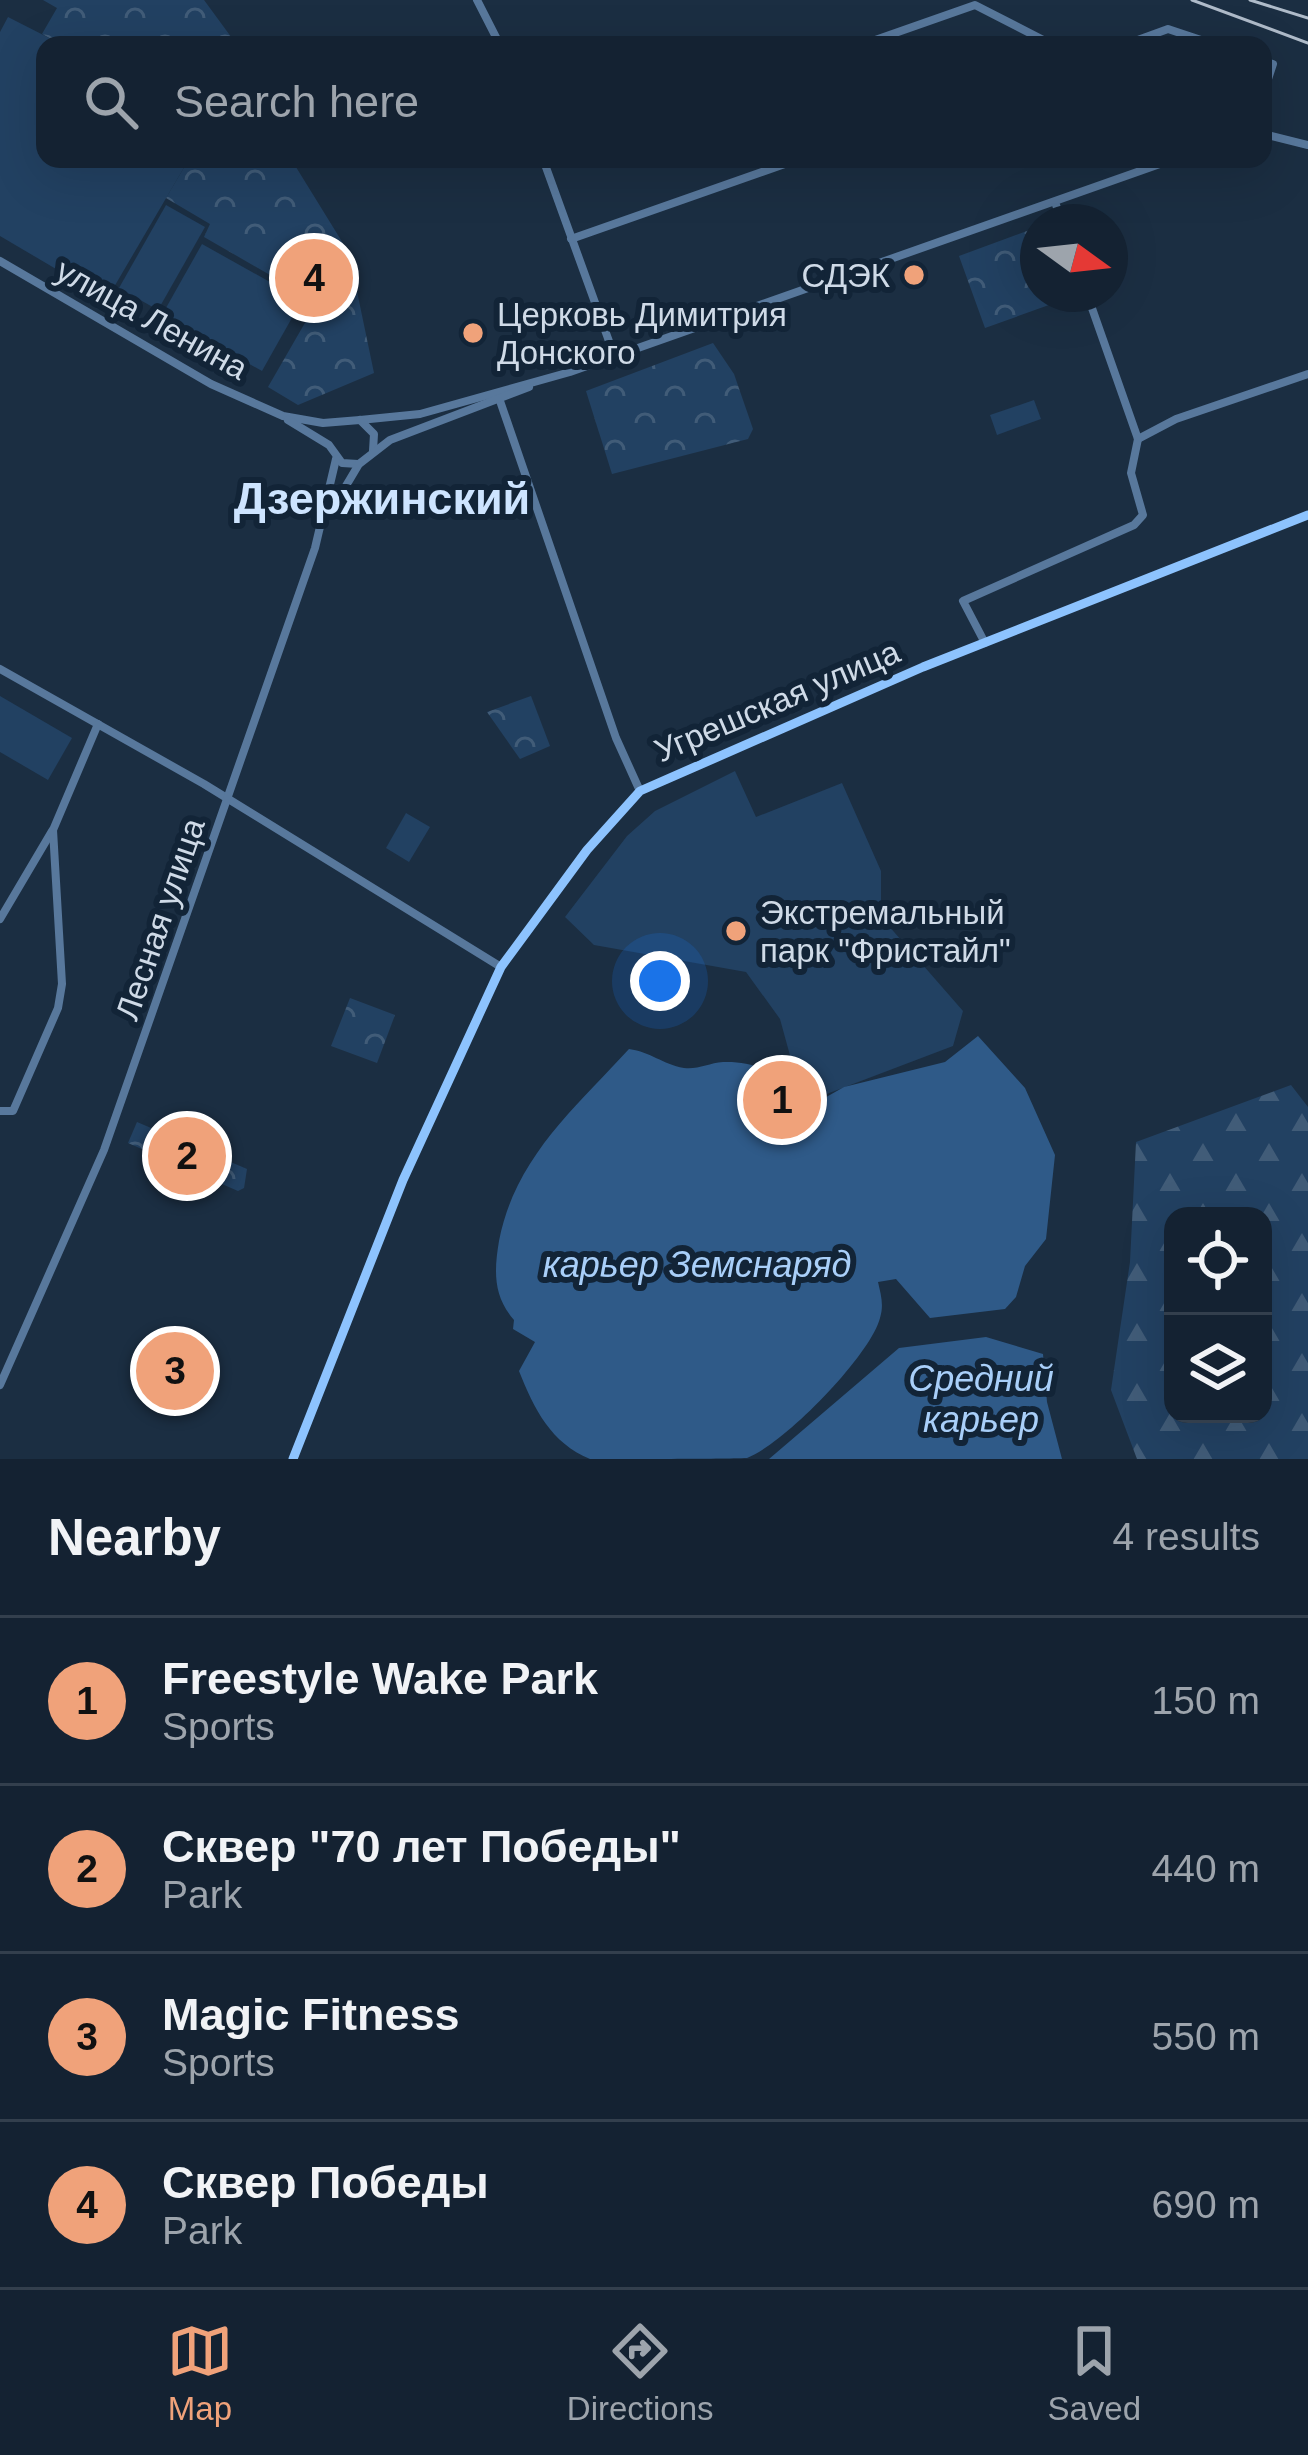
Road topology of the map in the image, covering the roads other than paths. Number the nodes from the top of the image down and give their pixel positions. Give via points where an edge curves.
1 (477, 0) edge
2 (495, 36) edge
3 (887, 36) edge
4 (1035, 36) edge
5 (1149, 36) edge
6 (1189, 36) edge
7 (1272, 136) edge
8 (1308, 145) edge
9 (546, 168) edge
10 (773, 168) edge
11 (1149, 168) edge
12 (1055, 202) joint
13 (571, 239) junction
14 (0, 261) edge
15 (1093, 312) edge
16 (614, 356) junction
17 (1308, 374) edge
18 (541, 381) junction
19 (499, 398) junction
20 (283, 416) junction
21 (346, 420) junction
22 (360, 420) junction
23 (1138, 439) junction
24 (329, 445) junction
25 (373, 452) junction
26 (336, 459) junction
27 (359, 464) junction
28 (1308, 515) edge
29 (324, 522) junction
30 (985, 643) junction
31 (0, 669) edge
32 (98, 724) junction
33 (640, 790) junction
34 (228, 799) junction
35 (53, 830) junction
36 (0, 919) edge
37 (501, 968) junction
38 (0, 1111) edge
39 (0, 1385) edge
40 (293, 1459) edge

1 - 2 street
3 - 4 street via 975,5
5 - 6 street via 1168,29
7 - 8 street
9 - 13 street
10 - 13 street
11 - 12 street, улица Ленина
12 - 16 street, улица Ленина
13 - 16 street
14 - 20 street, улица Ленина via 211,384
15 - 23 street
16 - 18 street, улица Ленина
17 - 23 street
18 - 19 street, улица Ленина
18 - 22 street, улица Ленина via 420,414
19 - 25 street, улица Ленина via 423,424
19 - 33 street
20 - 21 street, улица Ленина
20 - 24 street, улица Ленина
21 - 22 street, улица Ленина
21 - 24 street
22 - 25 street via 374,434
23 - 30 street via 1131,473 1142,515 1135,525 963,601
24 - 26 street
25 - 27 street, улица Ленина
26 - 27 street
26 - 29 street, Лесная улица
27 - 29 street, улица Ленина
28 - 30 main road, Угрешская улица
29 - 34 street, Лесная улица
30 - 33 main road, Угрешская улица
31 - 32 street
32 - 34 street
32 - 35 street
33 - 37 main road, Угрешская улица
34 - 37 street
34 - 39 street, Лесная улица via 104,1150
35 - 36 street
35 - 38 street via 58,1008 13,1111
37 - 40 main road, Угрешская улица via 403,1180

